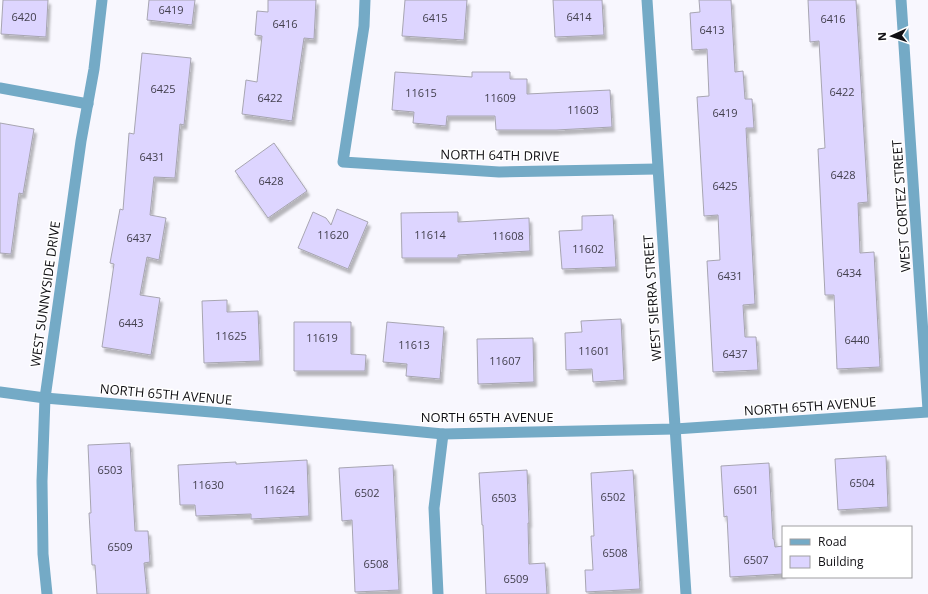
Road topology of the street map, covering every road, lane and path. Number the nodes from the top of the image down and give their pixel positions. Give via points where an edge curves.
1 (102, 0) edge
2 (365, 0) edge
3 (647, 0) edge
4 (901, 0) edge
5 (0, 88) edge
6 (88, 104) junction
7 (657, 169) junction
8 (0, 392) edge
9 (45, 398) junction
10 (928, 411) edge
11 (675, 429) junction
12 (443, 434) junction
13 (47, 594) edge
14 (438, 594) edge
15 (686, 594) edge

1 - 6 street, WEST SUNNYSIDE DRIVE
2 - 7 street, NORTH 64TH DRIVE via 364,26 343,162 499,172
3 - 7 street, WEST SIERRA STREET
4 - 10 street, WEST CORTEZ STREET
5 - 6 street
6 - 9 street, WEST SUNNYSIDE DRIVE
7 - 11 street, WEST SIERRA STREET
8 - 9 street, NORTH 65TH AVENUE
9 - 12 street, NORTH 65TH AVENUE
9 - 13 street, WEST SUNNYSIDE DRIVE via 42,482 43,554
10 - 11 street, NORTH 65TH AVENUE
11 - 12 street, NORTH 65TH AVENUE
11 - 15 street, WEST SIERRA STREET
12 - 14 street via 434,508

